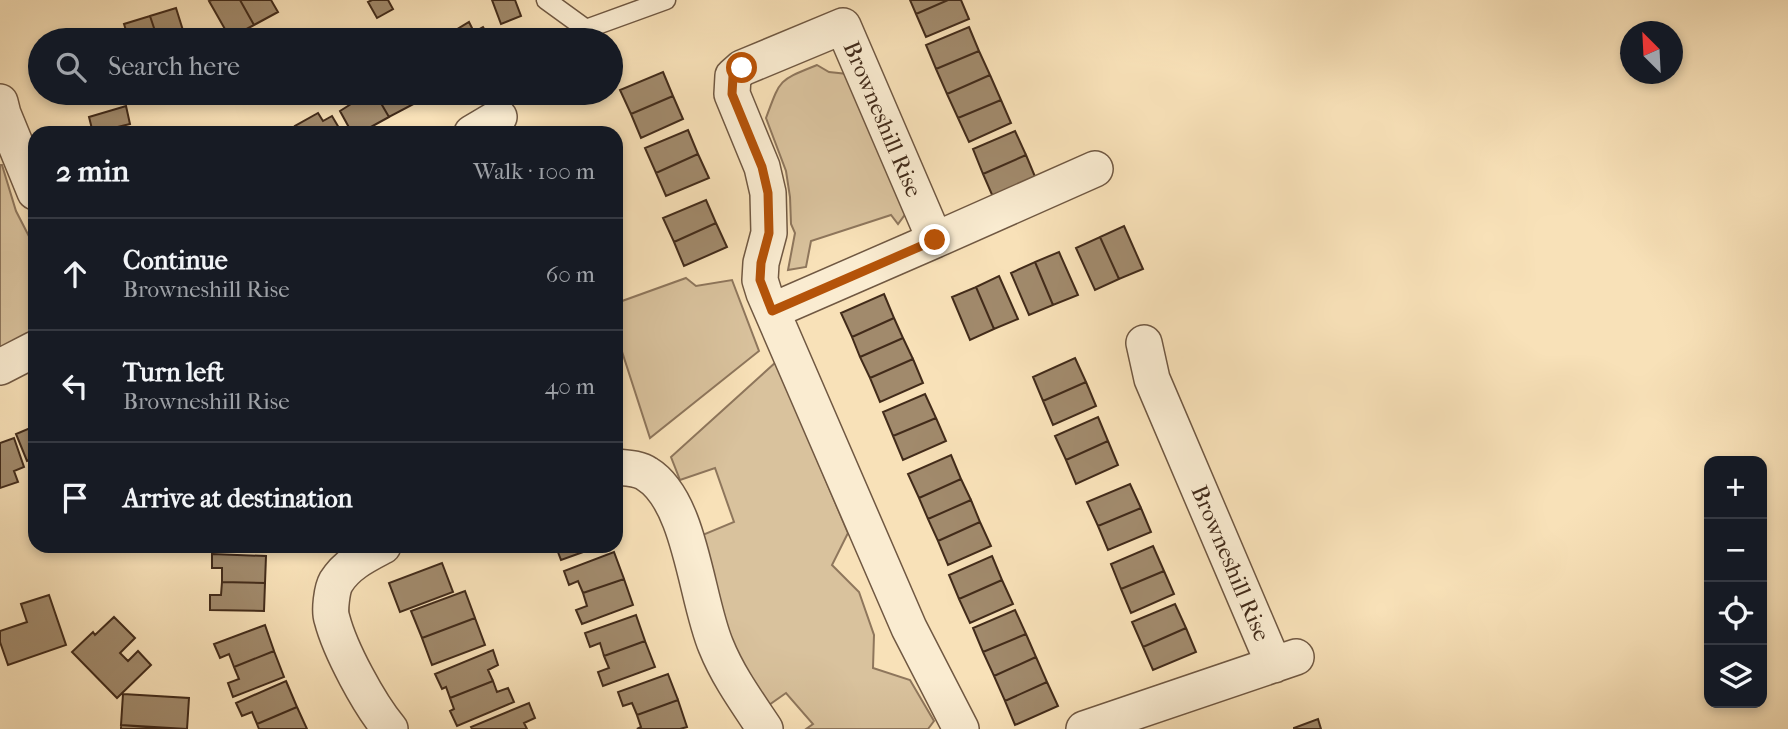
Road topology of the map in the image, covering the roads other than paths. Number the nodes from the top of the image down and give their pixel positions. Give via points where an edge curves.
1 (546, 0) edge
2 (666, 0) edge
3 (585, 28) edge
4 (589, 28) edge
5 (0, 102) edge
6 (1096, 169) dead end
7 (28, 175) edge
8 (935, 240) junction
9 (772, 311) junction
10 (1144, 343) dead end
11 (28, 353) edge
12 (0, 367) edge
13 (623, 468) edge
14 (370, 553) edge
15 (390, 729) edge
16 (765, 729) edge
17 (961, 729) edge
18 (1084, 729) edge

1 - 3 lane
2 - 4 lane
5 - 7 street
6 - 8 street
8 - 9 street
8 - 9 street, Browneshill Rise via 842,26 742,68 733,76 732,94 768,193 769,233 760,280
9 - 17 street, Browneshill Rise via 909,628
10 - 18 street, Browneshill Rise via 1152,379 1285,661
11 - 12 street
13 - 16 street via 644,471 656,480 679,513 715,645
14 - 15 street via 335,583 331,616 346,653

